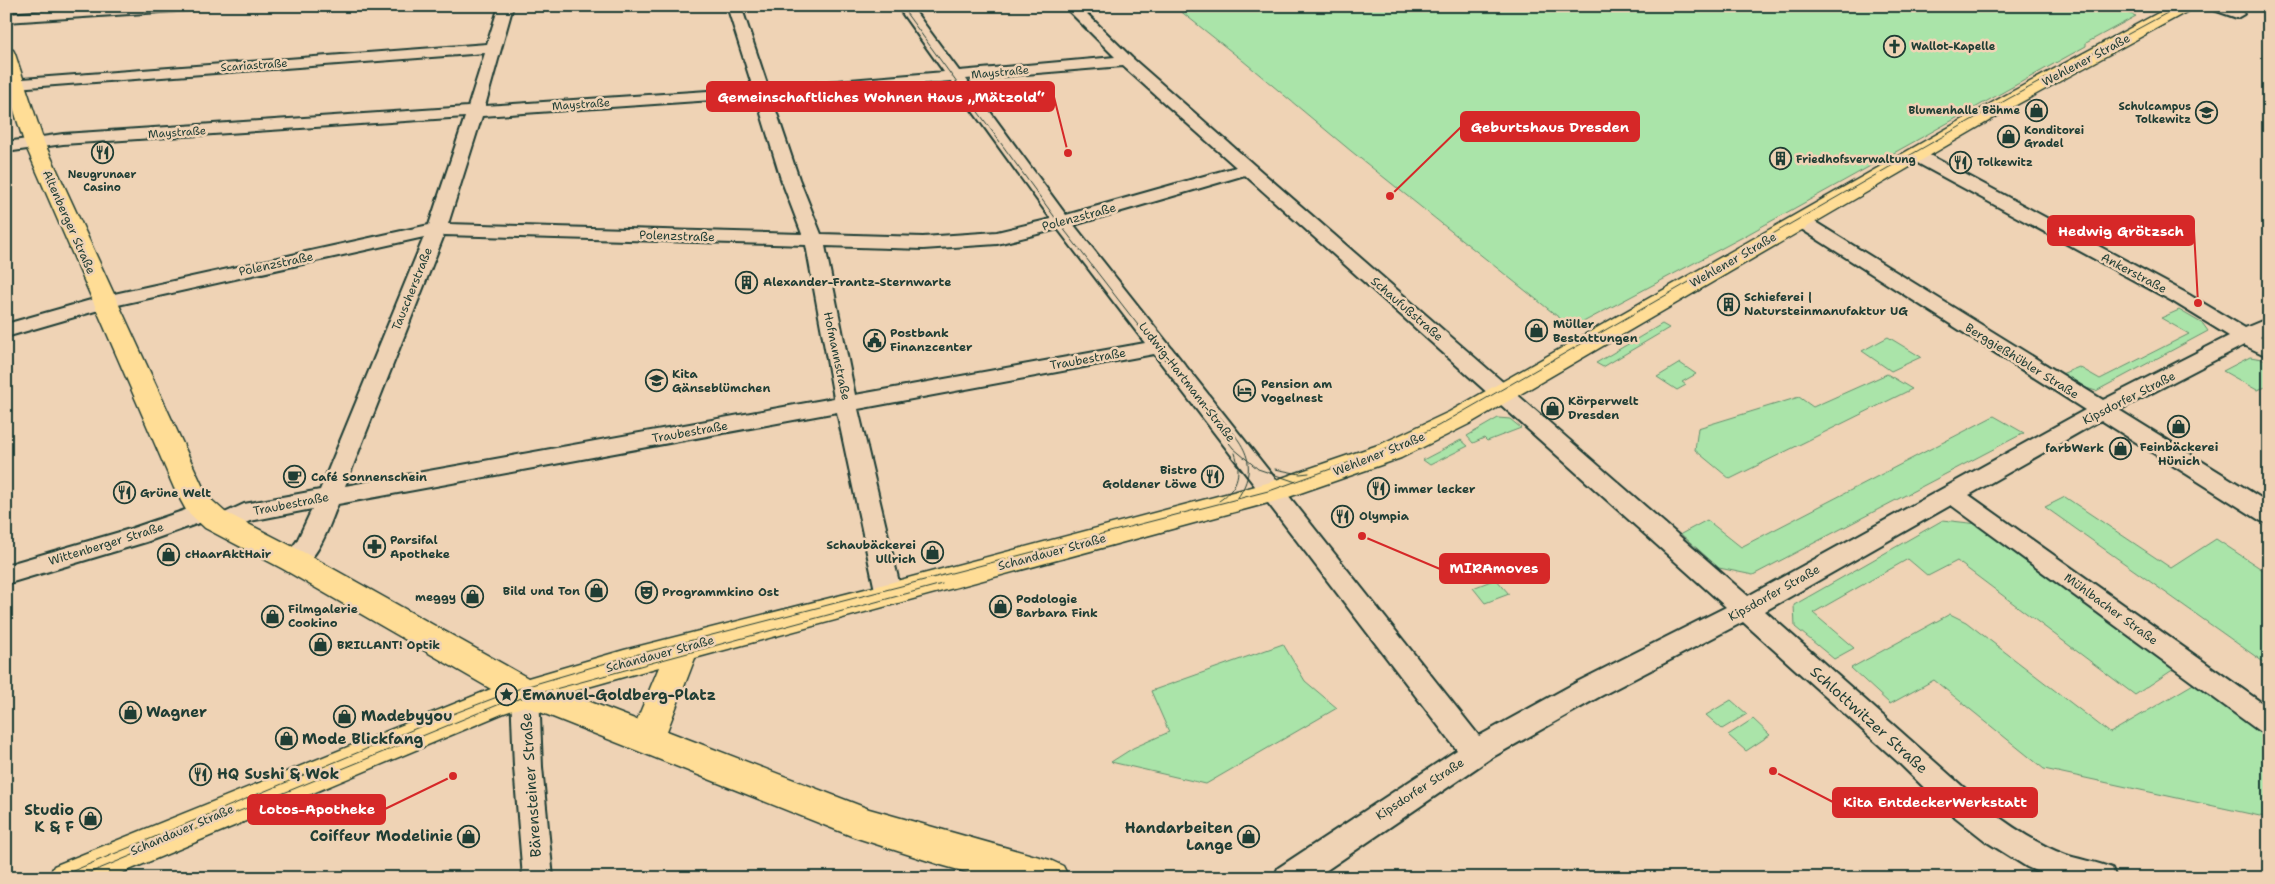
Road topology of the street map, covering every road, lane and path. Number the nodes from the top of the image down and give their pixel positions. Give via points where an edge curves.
1 (19, 6) edge
2 (192, 6) edge
3 (506, 6) edge
4 (734, 6) edge
5 (904, 6) edge
6 (1071, 6) edge
7 (2184, 6) edge
8 (2216, 6) edge
9 (146, 8) edge
10 (6, 14) edge
11 (2237, 14) dead end
12 (6, 18) edge
13 (493, 48) junction
14 (6, 54) edge
15 (1127, 61) junction
16 (954, 76) junction
17 (15, 82) junction
18 (764, 92) junction
19 (475, 112) junction
20 (34, 142) junction
21 (6, 147) edge
22 (1916, 155) junction
23 (1248, 169) junction
24 (1062, 222) junction
25 (1800, 222) junction
26 (437, 229) junction
27 (814, 240) junction
28 (105, 302) junction
29 (2269, 324) edge
30 (6, 331) edge
31 (2244, 337) junction
32 (1159, 346) junction
33 (2269, 351) edge
34 (1502, 393) junction
35 (846, 403) junction
36 (2100, 411) junction
37 (1273, 492) junction
38 (1952, 494) junction
39 (329, 497) junction
40 (2269, 516) edge
41 (213, 518) junction
42 (294, 561) junction
43 (6, 575) edge
44 (889, 595) junction
45 (1746, 610) junction
46 (683, 648) junction
47 (525, 692) junction
48 (2269, 723) edge
49 (647, 738) junction
50 (1476, 752) junction
51 (67, 878) edge
52 (538, 878) edge
53 (1050, 878) edge
54 (1289, 878) edge
55 (2101, 878) edge

1 - 10 street
2 - 9 street
3 - 13 street, Tauscherstraße
4 - 18 street, Hofmannstraße
5 - 16 street, Ludwig-Hartmann-Straße
6 - 15 street, Schaufußstraße
7 - 22 main road, Wehlener Straße
8 - 11 street
9 - 12 street
13 - 17 street, Scariastraße
13 - 19 street, Tauscherstraße
14 - 17 main road, Altenberger Straße
15 - 16 street, Maystraße
15 - 23 street, Schaufußstraße
16 - 18 street, Maystraße
16 - 24 street, Ludwig-Hartmann-Straße
17 - 20 main road, Altenberger Straße
18 - 19 street, Maystraße
18 - 27 street, Hofmannstraße via 790,179
19 - 20 street, Maystraße
19 - 26 street, Tauscherstraße
20 - 21 street, Maystraße
20 - 28 main road, Altenberger Straße
22 - 25 main road, Wehlener Straße
22 - 31 street, Ankerstraße via 2179,297
23 - 24 street, Polenzstraße
23 - 34 street, Schaufußstraße
24 - 27 street, Polenzstraße via 997,238 962,242
24 - 32 street, Ludwig-Hartmann-Straße
25 - 34 main road, Wehlener Straße
25 - 36 street, Berggießhübler Straße
26 - 27 street, Polenzstraße
26 - 28 street, Polenzstraße
26 - 39 street, Tauscherstraße
27 - 35 street, Hofmannstraße
28 - 30 street, Polenzstraße
28 - 41 main road, Altenberger Straße via 196,503
29 - 31 street, Kipsdorfer Straße
31 - 33 street, Ankerstraße
31 - 36 street, Kipsdorfer Straße
32 - 35 street, Traubestraße
32 - 37 street, Ludwig-Hartmann-Straße
34 - 37 main road, Wehlener Straße via 1449,424 1391,451
34 - 45 street, Schaufußstraße
35 - 39 street, Traubestraße
35 - 44 street, Hofmannstraße
36 - 38 street, Kipsdorfer Straße
36 - 40 street, Berggießhübler Straße
37 - 44 main road, Schandauer Straße
37 - 50 street, Ludwig-Hartmann-Straße
38 - 45 street, Kipsdorfer Straße
38 - 48 street, Mühlbacher Straße
39 - 41 street, Traubestraße
39 - 42 street, Tauscherstraße via 307,546
41 - 42 main road
41 - 43 street, Wittenberger Straße via 137,536
42 - 47 main road
44 - 46 main road, Schandauer Straße
45 - 50 street, Kipsdorfer Straße via 1589,689
45 - 55 street, Schlottwitzer Straße via 1980,819 2018,846 2060,867
46 - 47 main road, Schandauer Straße
46 - 49 main road
47 - 49 main road
47 - 51 main road, Schandauer Straße via 425,729
47 - 52 street, Bärensteiner Straße
49 - 53 main road via 867,825
50 - 54 street, Kipsdorfer Straße

